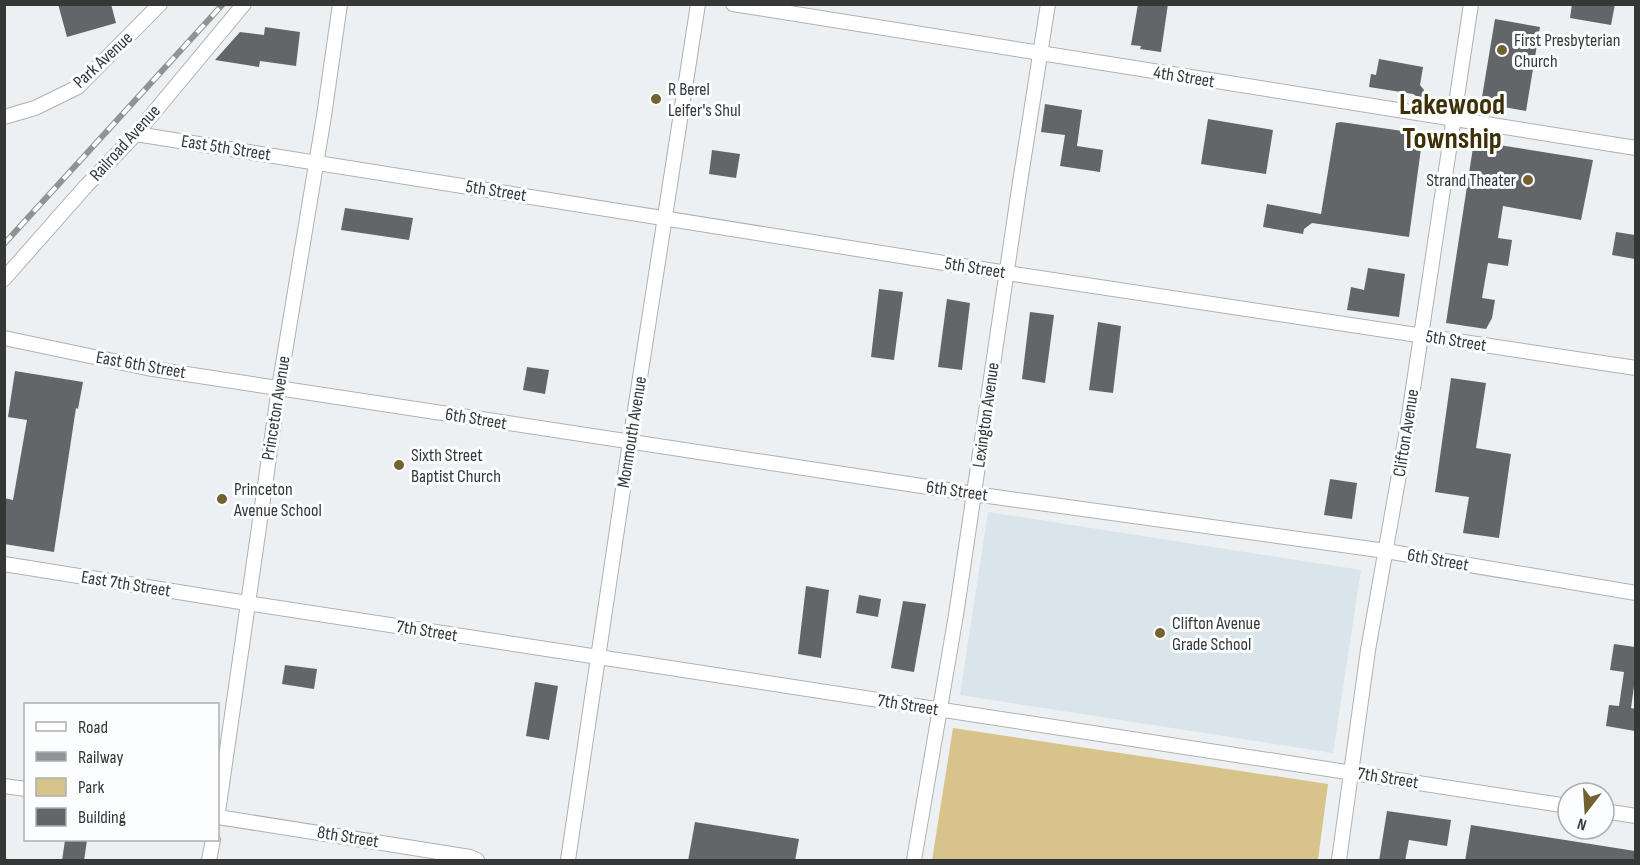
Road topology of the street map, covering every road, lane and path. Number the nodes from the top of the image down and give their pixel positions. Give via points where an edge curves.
1 (160, 4) edge
2 (244, 4) edge
3 (340, 4) edge
4 (698, 4) edge
5 (733, 4) edge
6 (1048, 4) edge
7 (1471, 4) edge
8 (1040, 54) junction
9 (4, 117) edge
10 (1454, 121) junction
11 (136, 134) junction
12 (1635, 148) edge
13 (316, 163) junction
14 (665, 218) junction
15 (1007, 273) junction
16 (4, 279) edge
17 (1420, 336) junction
18 (4, 338) edge
19 (1635, 369) edge
20 (279, 388) junction
21 (630, 442) junction
22 (974, 494) junction
23 (1386, 551) junction
24 (4, 564) edge
25 (1635, 593) edge
26 (247, 603) junction
27 (598, 657) junction
28 (940, 710) junction
29 (1352, 773) junction
30 (4, 786) edge
31 (24, 789) edge
32 (1556, 804) edge
33 (219, 807) edge
34 (1616, 813) edge
35 (219, 814) edge
36 (1635, 816) edge
37 (213, 841) edge
38 (209, 861) edge
39 (477, 861) edge
40 (568, 861) edge
41 (915, 861) edge
42 (1339, 861) edge

1 - 9 street, Park Avenue via 78,87 35,108
2 - 11 street, Railroad Avenue
3 - 13 street, Princeton Avenue
4 - 14 street, Monmouth Avenue
5 - 8 street, 4th Street
6 - 8 street, Lexington Avenue
7 - 10 street, Clifton Avenue
8 - 10 street, 4th Street
8 - 15 street, Lexington Avenue
10 - 12 street, 4th Street
10 - 17 street, Clifton Avenue
11 - 13 street, East 5th Street
11 - 16 street, Railroad Avenue
13 - 14 street, 5th Street
13 - 20 street, Princeton Avenue
14 - 15 street, 5th Street
14 - 21 street, Monmouth Avenue
15 - 17 street, 5th Street
15 - 22 street, Lexington Avenue
17 - 19 street, 5th Street
17 - 23 street, Clifton Avenue
18 - 20 street, East 6th Street via 147,368
20 - 21 street, 6th Street
20 - 26 street, Princeton Avenue
21 - 22 street, 6th Street
21 - 27 street, Monmouth Avenue
22 - 23 street, 6th Street
22 - 28 street, Lexington Avenue
23 - 25 street, 6th Street
23 - 29 street, Clifton Avenue
24 - 26 street, East 7th Street
26 - 27 street, 7th Street
26 - 33 street, Princeton Avenue
27 - 28 street, 7th Street
27 - 40 street, Monmouth Avenue
28 - 29 street, 7th Street
28 - 41 street, Lexington Avenue
29 - 32 street, 7th Street
29 - 42 street, Clifton Avenue
30 - 31 street
34 - 36 street
35 - 39 street, 8th Street
37 - 38 street

